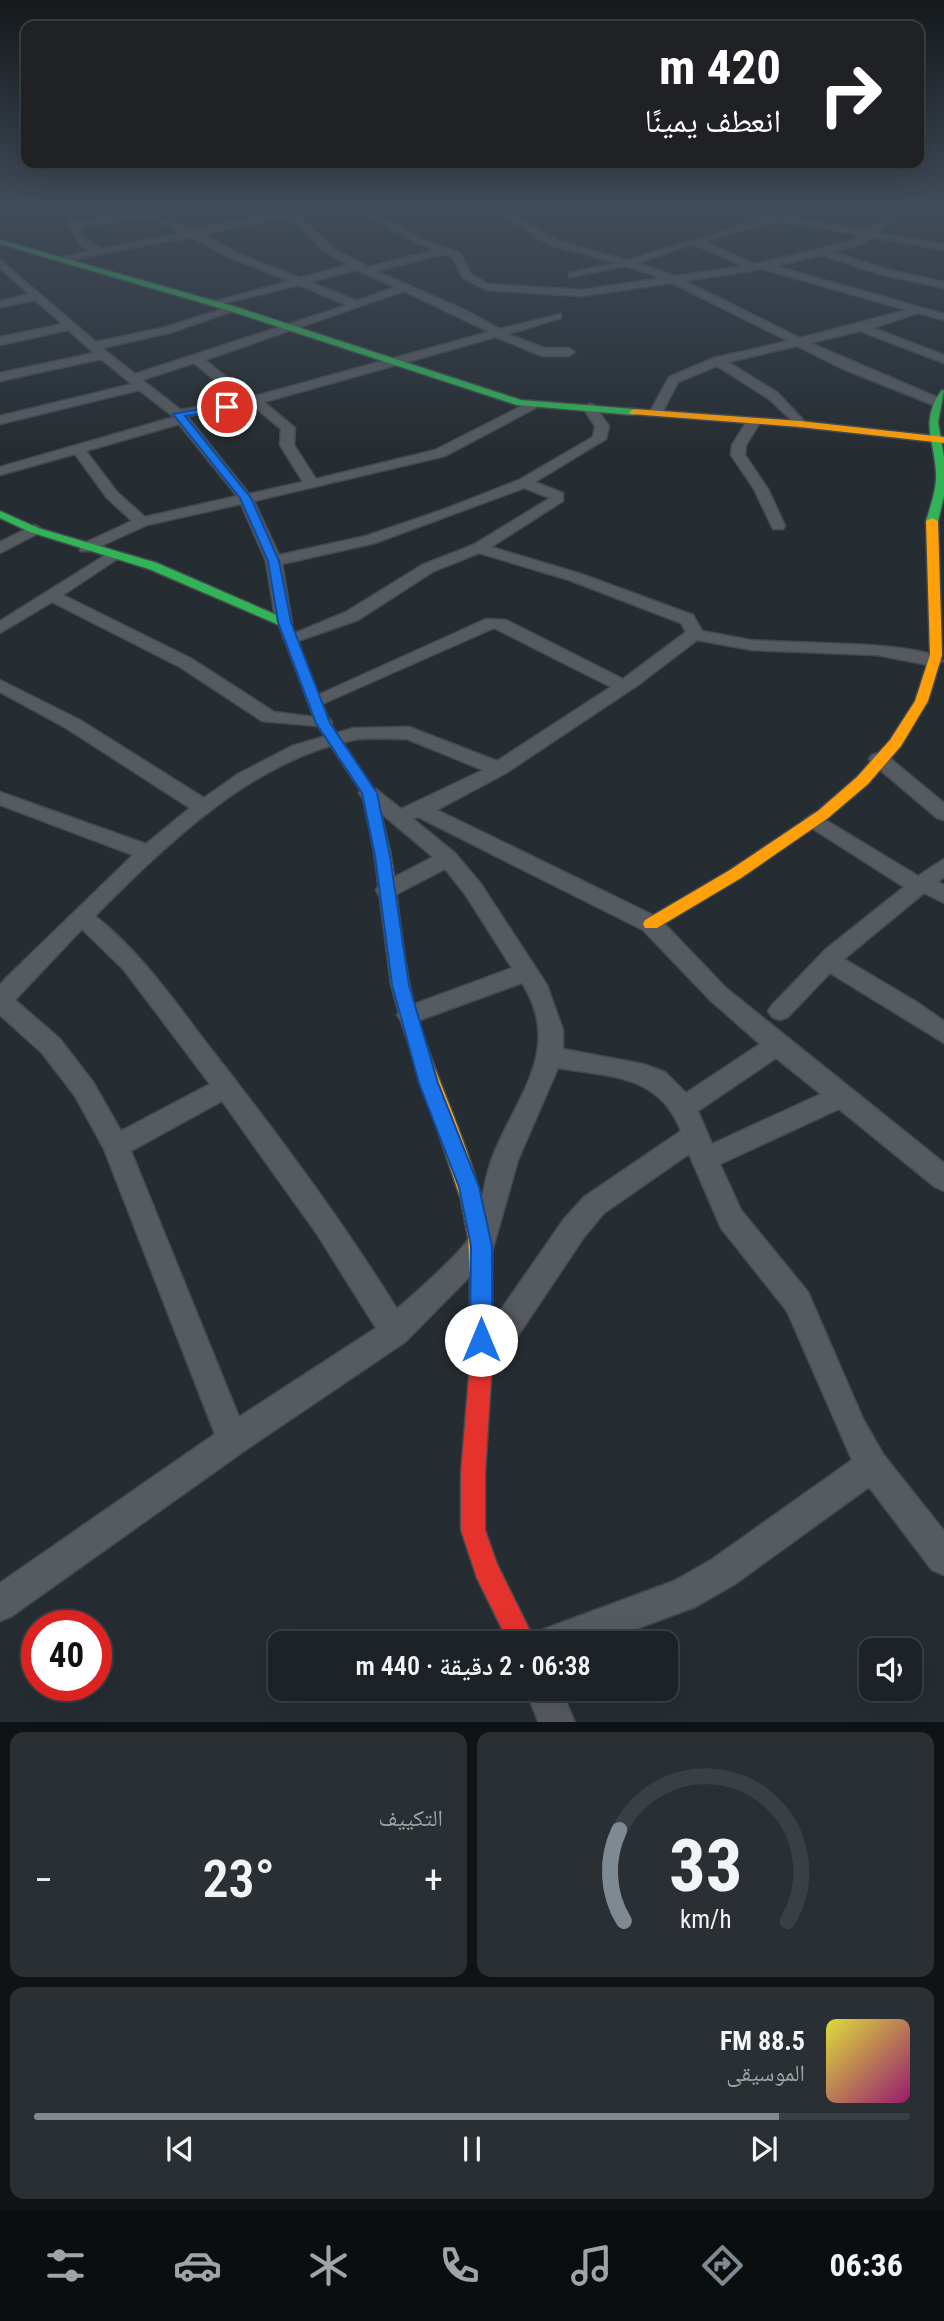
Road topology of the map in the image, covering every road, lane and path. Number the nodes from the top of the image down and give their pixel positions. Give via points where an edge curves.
1 (28, 288) edge
2 (158, 288) edge
3 (278, 288) edge
4 (318, 288) edge
5 (403, 288) edge
6 (404, 288) edge
7 (508, 288) edge
8 (610, 288) edge
9 (691, 288) edge
10 (839, 288) edge
11 (526, 291) junction
12 (37, 296) junction
13 (0, 304) edge
14 (357, 304) junction
15 (225, 307) junction
16 (457, 310) junction
17 (917, 310) junction
18 (557, 316) dead end
19 (944, 317) edge
20 (70, 326) junction
21 (861, 327) junction
22 (293, 328) junction
23 (497, 332) junction
24 (0, 341) edge
25 (797, 342) junction
26 (99, 351) junction
27 (569, 352) dead end
28 (197, 359) junction
29 (944, 359) edge
30 (394, 361) junction
31 (718, 361) junction
32 (0, 377) edge
33 (139, 382) junction
34 (940, 398) edge
35 (252, 401) junction
36 (535, 405) junction
37 (589, 408) junction
38 (656, 412) junction
39 (181, 417) junction
40 (0, 420) edge
41 (754, 421) junction
42 (800, 424) junction
43 (938, 440) edge
44 (79, 450) junction
45 (0, 471) edge
46 (524, 483) junction
47 (313, 484) junction
48 (245, 498) junction
49 (0, 514) edge
50 (142, 522) junction
51 (778, 526) dead end
52 (34, 530) junction
53 (937, 535) edge
54 (0, 548) edge
55 (85, 548) junction
56 (478, 548) junction
57 (112, 556) junction
58 (274, 561) junction
59 (53, 596) junction
60 (942, 619) edge
61 (284, 622) junction
62 (0, 628) edge
63 (694, 634) junction
64 (292, 638) junction
65 (934, 661) junction
66 (0, 685) edge
67 (624, 686) junction
68 (316, 700) junction
69 (327, 730) junction
70 (879, 760) junction
71 (499, 769) junction
72 (369, 793) junction
73 (0, 798) edge
74 (202, 806) junction
75 (420, 810) junction
76 (944, 813) edge
77 (397, 817) junction
78 (814, 820) junction
79 (375, 823) junction
80 (150, 853) junction
81 (448, 858) junction
82 (944, 866) edge
83 (920, 884) junction
84 (387, 890) junction
85 (944, 895) edge
86 (83, 918) junction
87 (651, 924) junction
88 (828, 961) junction
89 (526, 972) junction
90 (4, 990) edge
91 (780, 1011) dead end
92 (409, 1015) junction
93 (944, 1034) edge
94 (777, 1045) junction
95 (551, 1057) junction
96 (226, 1087) junction
97 (842, 1096) junction
98 (684, 1107) junction
99 (116, 1146) junction
100 (700, 1147) junction
101 (944, 1179) edge
102 (481, 1246) junction
103 (395, 1332) junction
104 (481, 1364) junction
105 (233, 1440) junction
106 (872, 1465) junction
107 (944, 1558) edge
108 (0, 1604) edge
109 (517, 1631) edge
110 (584, 1631) edge
111 (548, 1701) edge
112 (557, 1722) edge

1 - 12 street
2 - 15 street
3 - 15 street
4 - 14 street
5 - 14 street
6 - 16 street
7 - 11 street
8 - 11 street via 582,293
9 - 25 street
10 - 17 street
11 - 16 street
12 - 13 street
12 - 20 street
14 - 22 street
15 - 22 street
15 - 26 street
16 - 23 street
17 - 19 street
17 - 21 street
18 - 23 street
20 - 24 street
20 - 26 street
21 - 25 street
21 - 29 street
22 - 28 street
22 - 30 street
23 - 27 street via 542,352
23 - 30 street
25 - 31 street
25 - 34 street via 899,389
26 - 32 street
26 - 33 street
28 - 33 street
28 - 35 street
30 - 35 street
30 - 36 street
31 - 38 street via 673,380
31 - 42 street via 788,406
33 - 39 street
33 - 40 street
34 - 43 street via 929,419
35 - 39 street
35 - 47 street via 288,428 287,445
36 - 37 street
36 - 47 street via 440,453
37 - 38 street
37 - 46 street via 602,426 599,439
38 - 41 street
39 - 44 street
39 - 48 street
41 - 42 street
41 - 51 street via 738,455
42 - 43 street
43 - 53 street
44 - 45 street
44 - 50 street via 112,495
46 - 56 street via 558,496 556,501
46 - 58 street via 370,540
47 - 48 street
48 - 50 street
48 - 58 street
49 - 52 street
50 - 55 street
52 - 54 street
52 - 55 street
53 - 60 street
55 - 57 street
56 - 63 street via 575,577 687,619
56 - 64 street via 428,568 352,616
57 - 59 street
57 - 61 street via 153,566
58 - 61 street
59 - 62 street
59 - 69 street via 186,663 269,717
60 - 65 street
61 - 64 street
63 - 65 street via 752,645 877,650
63 - 67 street
64 - 68 street
65 - 70 street via 908,724
66 - 74 street via 54,713
67 - 68 street via 492,623
67 - 71 street
68 - 69 street
69 - 71 street via 409,733
69 - 72 street
69 - 74 street
70 - 76 street
70 - 78 street via 857,787
71 - 75 street
72 - 77 street
72 - 79 street
73 - 80 street
74 - 80 street
75 - 77 street
75 - 87 street
77 - 79 street
77 - 81 street
78 - 83 street
78 - 87 street
79 - 84 street
80 - 86 street
81 - 84 street
81 - 89 street via 473,888
82 - 83 street
83 - 85 street
83 - 88 street
84 - 92 street via 400,985
86 - 90 street
86 - 96 street via 111,939
87 - 94 street via 718,994
88 - 91 street
88 - 93 street
89 - 92 street
89 - 95 street via 539,991 551,1030
90 - 99 street via 84,1089
92 - 102 street via 429,1083 469,1187
94 - 97 street
94 - 98 street
95 - 98 street via 656,1079
95 - 102 street via 505,1160
96 - 99 street
96 - 103 street via 286,1166
97 - 100 street
97 - 101 street
98 - 100 street
99 - 105 street
100 - 104 street via 594,1205
100 - 106 street via 731,1219 798,1302 852,1430
102 - 103 street
102 - 104 street
103 - 105 street
104 - 109 street via 474,1530 486,1569
105 - 108 street
106 - 107 street
106 - 110 street via 723,1572 683,1595
111 - 112 street

